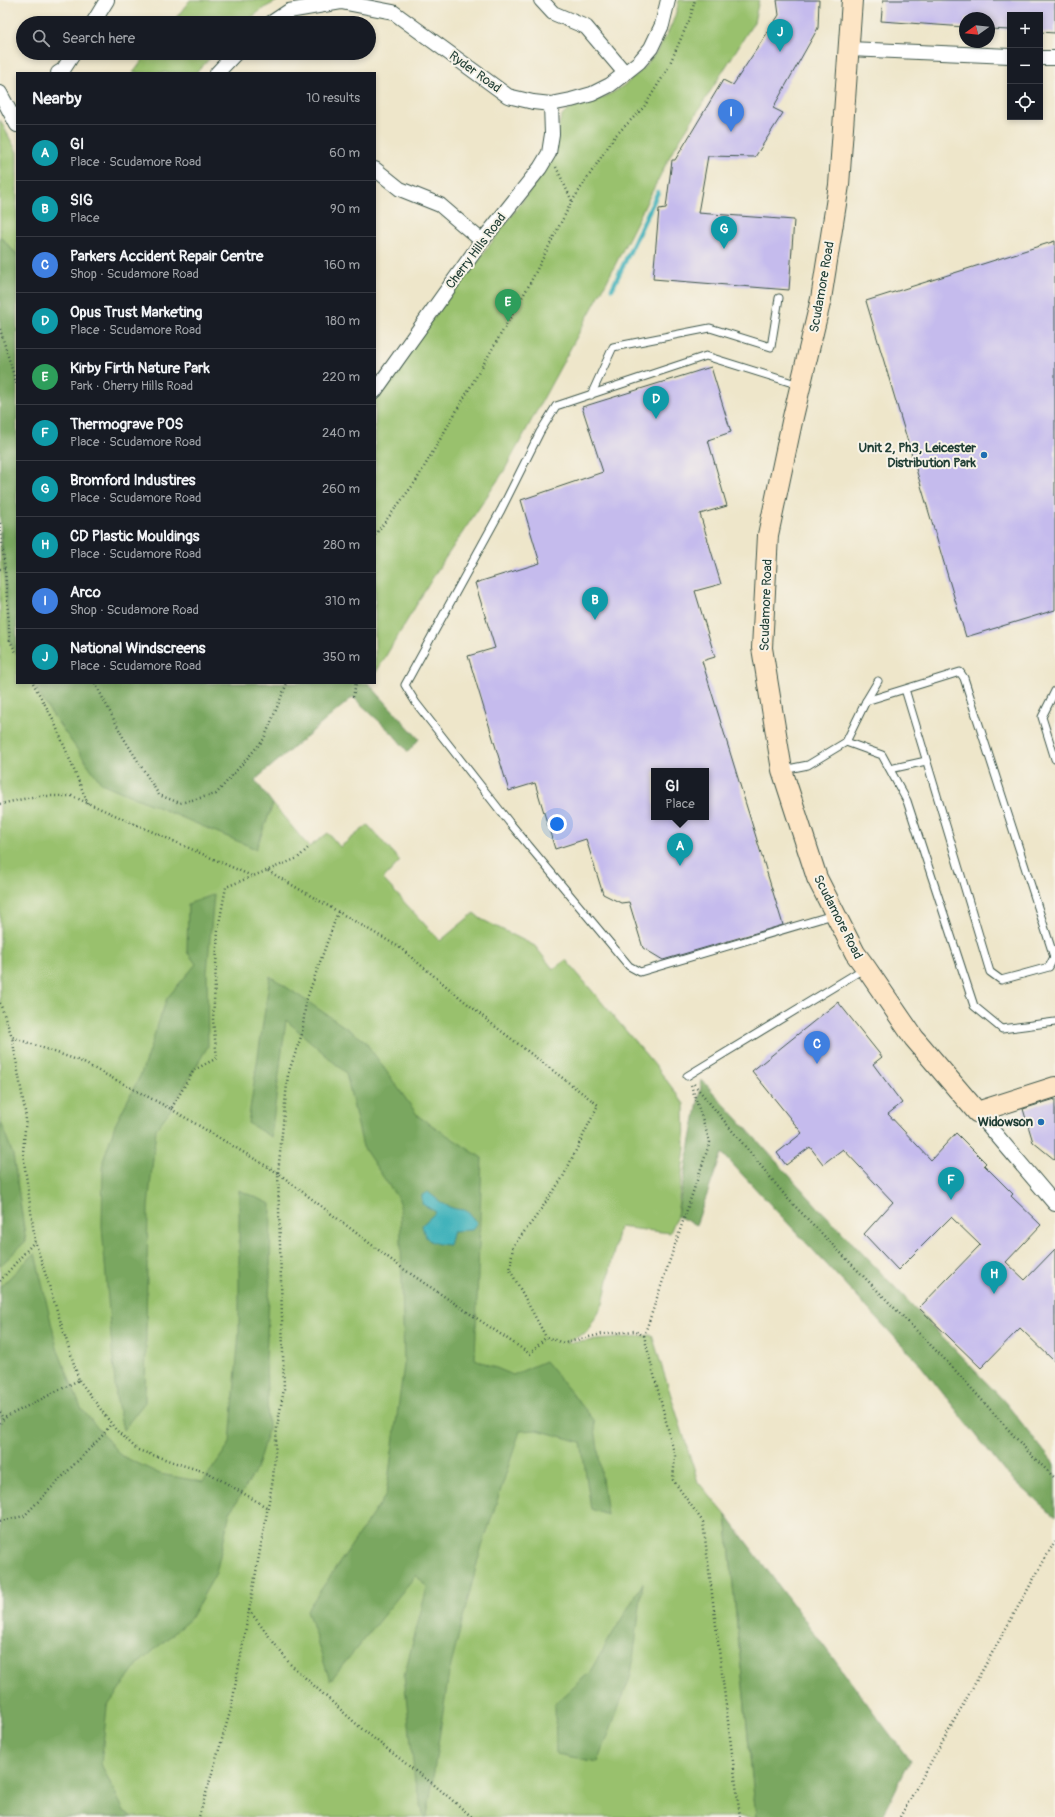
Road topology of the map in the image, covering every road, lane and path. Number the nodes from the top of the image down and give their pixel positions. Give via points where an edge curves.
1 (107, 0) edge
2 (541, 0) edge
3 (668, 0) edge
4 (695, 0) edge
5 (852, 0) edge
6 (396, 6) edge
7 (97, 16) edge
8 (282, 16) edge
9 (849, 49) junction
10 (1007, 56) edge
11 (1043, 58) edge
12 (1055, 58) edge
13 (69, 60) edge
14 (229, 60) edge
15 (60, 72) edge
16 (218, 72) edge
17 (625, 73) junction
18 (8, 99) edge
19 (551, 104) junction
20 (16, 122) edge
21 (549, 153) junction
22 (376, 169) edge
23 (571, 203) junction
24 (482, 241) junction
25 (780, 298) dead end
26 (0, 329) edge
27 (16, 383) edge
28 (801, 385) junction
29 (376, 389) edge
30 (591, 395) junction
31 (0, 523) edge
32 (376, 534) edge
33 (0, 569) edge
34 (5, 570) junction
35 (16, 652) edge
36 (878, 681) dead end
37 (34, 684) edge
38 (95, 684) edge
39 (287, 684) edge
40 (356, 684) edge
41 (905, 689) junction
42 (1055, 690) edge
43 (353, 697) dead end
44 (866, 701) junction
45 (846, 742) junction
46 (1055, 759) edge
47 (926, 761) junction
48 (890, 769) junction
49 (782, 770) junction
50 (0, 804) edge
51 (88, 804) junction
52 (310, 848) dead end
53 (268, 871) junction
54 (254, 877) junction
55 (338, 912) junction
56 (836, 914) junction
57 (866, 968) junction
58 (0, 1002) edge
59 (1055, 1022) edge
60 (12, 1037) junction
61 (687, 1076) junction
62 (1055, 1087) edge
63 (171, 1109) junction
64 (977, 1112) junction
65 (278, 1173) junction
66 (1055, 1204) edge
67 (35, 1241) junction
68 (0, 1281) edge
69 (644, 1336) junction
70 (546, 1337) junction
71 (79, 1380) junction
72 (0, 1412) edge
73 (4, 1418) junction
74 (0, 1423) edge
75 (111, 1424) junction
76 (1055, 1478) edge
77 (268, 1508) junction
78 (0, 1521) edge
79 (1055, 1541) edge
80 (249, 1610) junction
81 (199, 1817) edge
82 (472, 1817) edge
83 (740, 1817) edge
84 (900, 1817) edge

1 - 7 street
2 - 17 street via 553,13 586,27
3 - 17 street, Ryder Road via 662,25 651,48
4 - 23 path via 690,18 667,70 644,107 615,136
5 - 9 street, Scudamore Road
6 - 8 street, Ryder Road via 341,2 289,11
6 - 19 street, Ryder Road via 508,96
9 - 10 street
9 - 28 street, Scudamore Road via 839,185 822,299
11 - 12 street
13 - 15 street
14 - 16 street
17 - 19 street, Ryder Road via 610,85 592,94
18 - 20 street
19 - 21 street, Cherry Hills Road via 552,134
21 - 23 path via 572,200
21 - 24 street, Cherry Hills Road
22 - 24 street via 400,189 440,204
23 - 32 path via 528,287 416,481
24 - 29 street, Cherry Hills Road
25 - 30 lane via 771,347 710,328 613,347
26 - 27 path
28 - 30 lane via 706,356
28 - 49 street, Scudamore Road via 768,535 762,648
30 - 56 lane via 556,406 405,685 416,703 509,822 629,966 640,972
31 - 34 path
33 - 34 path
34 - 35 path via 10,641
36 - 44 lane
37 - 51 path via 53,719
38 - 39 path via 123,737 159,795 180,803 216,794 264,738
40 - 43 path
41 - 44 lane
41 - 47 lane
41 - 47 lane via 960,672 964,678 1054,957 1048,968 1000,980 990,972
42 - 46 lane via 1042,717
44 - 45 lane
45 - 48 lane via 882,755
45 - 49 lane via 808,765
47 - 48 lane
48 - 59 lane via 907,801 974,1006 1002,1029
49 - 56 street, Scudamore Road via 817,878
50 - 51 path via 37,796 72,796
51 - 54 path
52 - 53 path via 298,858
53 - 54 path
53 - 55 path
54 - 63 path via 226,887 216,952 213,1020 217,1058 194,1070
55 - 65 path via 306,1001 302,1034 288,1074
55 - 70 path via 399,947 492,1024 598,1105 562,1176 513,1246 510,1270
56 - 57 street, Scudamore Road via 855,953
57 - 61 lane
57 - 64 street, Scudamore Road via 914,1038
58 - 60 path
60 - 63 path via 80,1061
60 - 67 path via 26,1117 23,1153
61 - 69 path via 710,1142
61 - 76 path via 788,1199 955,1370
62 - 64 street
63 - 65 path
64 - 66 street, Scudamore Road
65 - 70 path via 402,1268 530,1354
65 - 77 path via 284,1389
67 - 68 path
67 - 71 path
69 - 70 path via 635,1331 622,1332 564,1343
69 - 83 path via 675,1456 673,1480 703,1522
71 - 73 path
71 - 75 path
72 - 73 path
73 - 74 path
75 - 77 path via 138,1450 182,1466 210,1472
75 - 78 path via 24,1516
77 - 80 path
79 - 84 path
80 - 81 path via 231,1709
80 - 82 path via 290,1664 362,1729 432,1782

